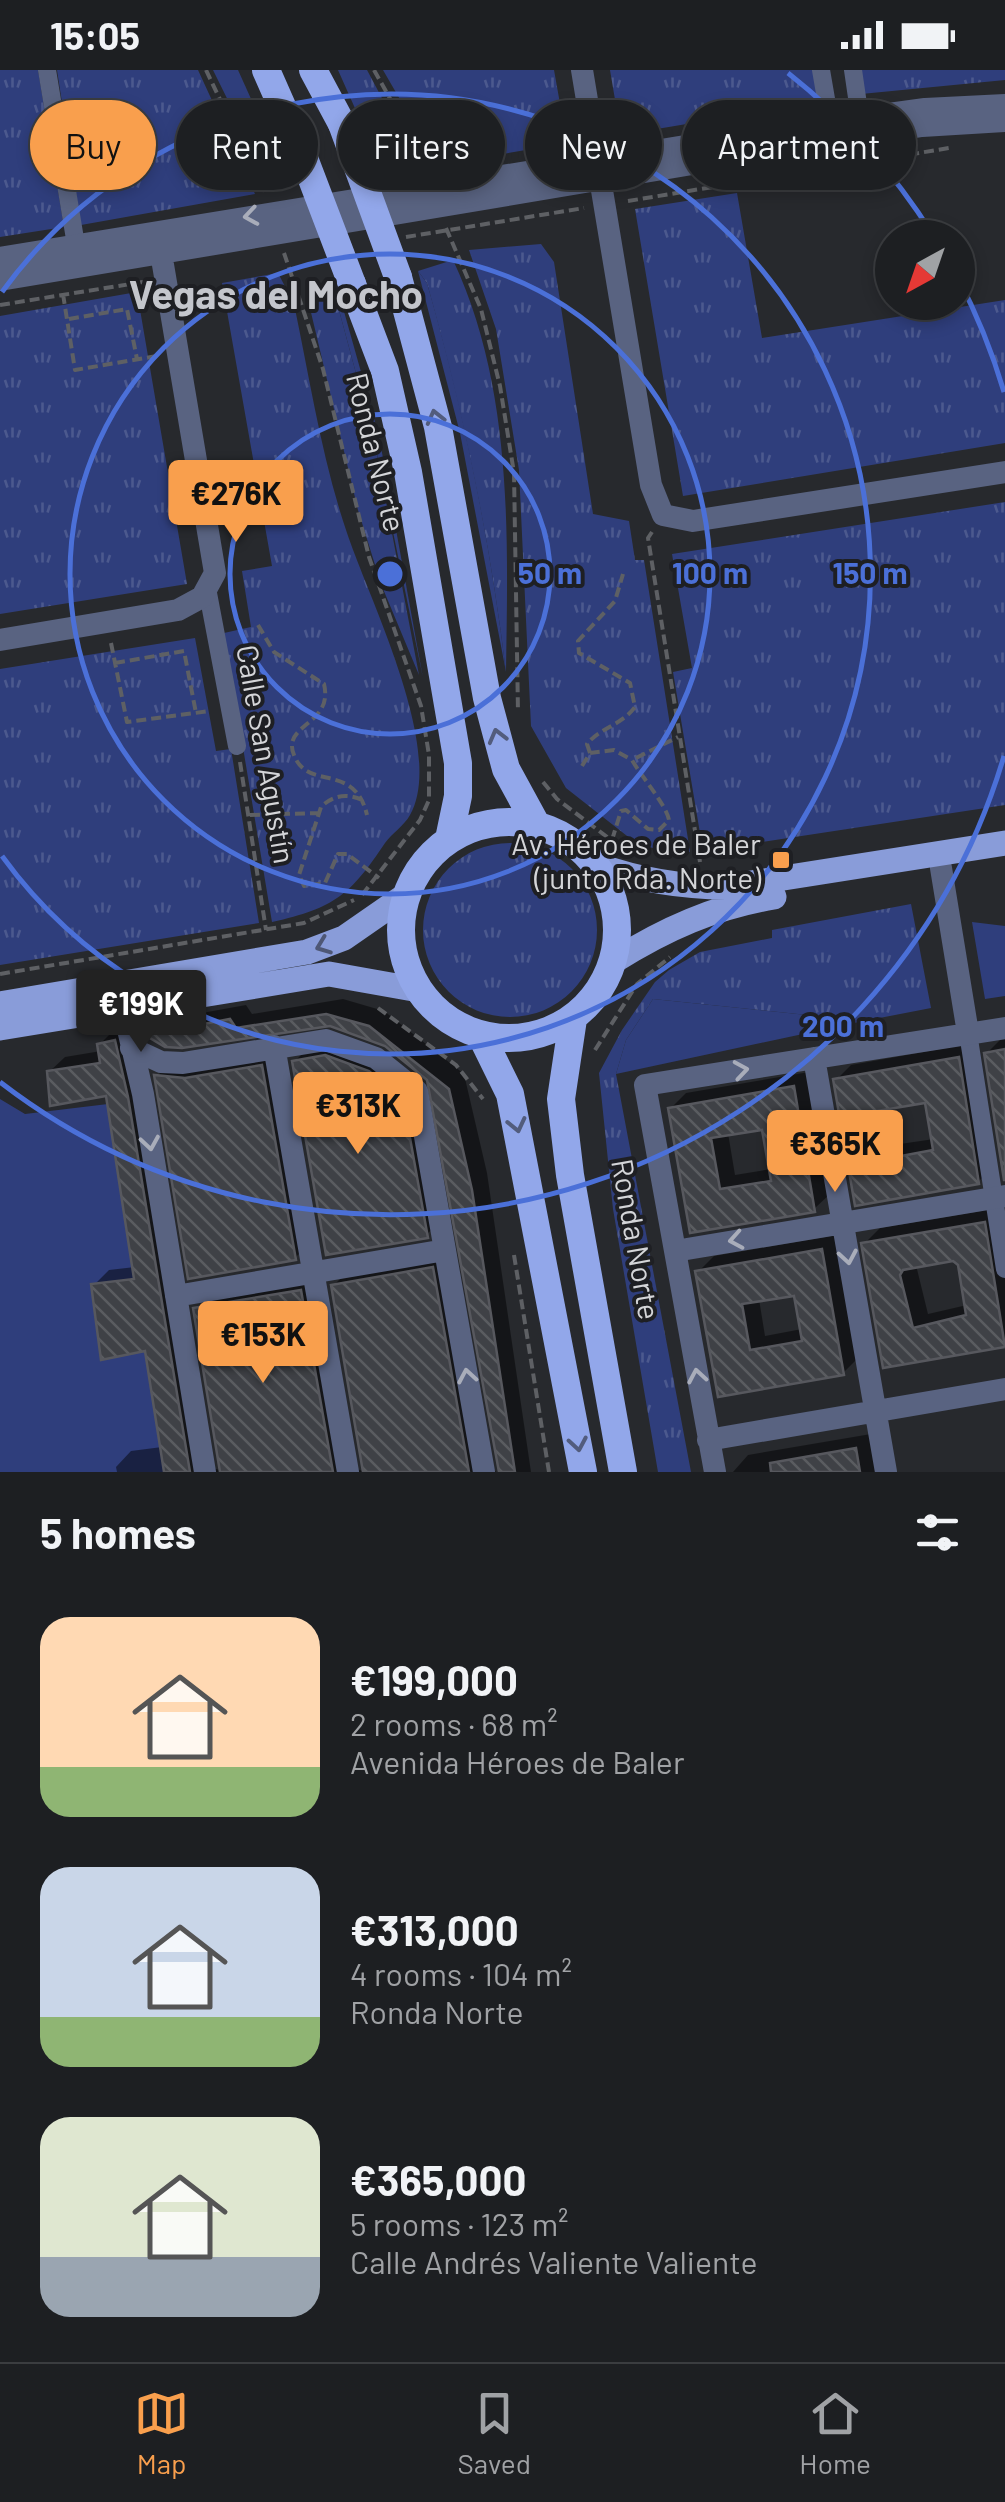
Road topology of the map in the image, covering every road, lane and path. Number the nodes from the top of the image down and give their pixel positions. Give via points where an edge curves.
1 (47, 70) edge
2 (206, 70) edge
3 (266, 70) edge
4 (313, 70) edge
5 (374, 70) edge
6 (582, 70) edge
7 (821, 70) edge
8 (852, 70) edge
9 (587, 100) edge
10 (826, 100) edge
11 (857, 100) edge
12 (1005, 105) edge
13 (916, 113) edge
14 (1005, 122) edge
15 (955, 148) dead end
16 (662, 160) edge
17 (525, 181) edge
18 (602, 190) edge
19 (439, 196) junction
20 (606, 212) junction
21 (274, 222) junction
22 (446, 230) junction
23 (393, 239) dead end
24 (159, 242) junction
25 (76, 245) junction
26 (0, 258) edge
27 (58, 270) junction
28 (0, 280) edge
29 (168, 292) junction
30 (63, 294) junction
31 (0, 305) edge
32 (67, 319) junction
33 (178, 352) junction
34 (137, 359) junction
35 (1005, 472) edge
36 (663, 515) junction
37 (623, 574) dead end
38 (207, 588) junction
39 (107, 622) junction
40 (258, 625) dead end
41 (0, 640) edge
42 (115, 663) junction
43 (230, 708) junction
44 (196, 712) junction
45 (519, 726) dead end
46 (679, 736) junction
47 (237, 746) joint
48 (590, 753) junction
49 (632, 760) junction
50 (582, 766) dead end
51 (543, 782) dead end
52 (362, 800) junction
53 (318, 813) junction
54 (250, 815) junction
55 (367, 815) dead end
56 (536, 824) junction
57 (450, 839) junction
58 (612, 840) junction
59 (1005, 843) edge
60 (627, 852) dead end
61 (1005, 858) edge
62 (597, 865) junction
63 (688, 868) dead end
64 (941, 868) junction
65 (379, 878) junction
66 (406, 895) junction
67 (266, 930) junction
68 (678, 951) dead end
69 (614, 962) junction
70 (0, 974) edge
71 (419, 990) junction
72 (367, 1001) dead end
73 (0, 1004) edge
74 (124, 1008) junction
75 (573, 1019) junction
76 (0, 1028) edge
77 (1005, 1028) edge
78 (968, 1033) junction
79 (481, 1035) junction
80 (274, 1046) junction
81 (131, 1048) junction
82 (814, 1058) junction
83 (182, 1063) junction
84 (587, 1064) dead end
85 (142, 1094) junction
86 (489, 1110) dead end
87 (1000, 1197) edge
88 (841, 1221) junction
89 (512, 1242) dead end
90 (445, 1250) junction
91 (676, 1251) junction
92 (1005, 1269) edge
93 (313, 1275) junction
94 (176, 1296) junction
95 (1005, 1389) edge
96 (876, 1409) junction
97 (708, 1440) junction
98 (205, 1472) edge
99 (348, 1472) edge
100 (484, 1472) edge
101 (549, 1472) edge
102 (583, 1472) edge
103 (624, 1472) edge
104 (715, 1472) edge
105 (886, 1472) edge

1 - 25 street
2 - 21 path, Ronda Norte
3 - 57 highway, Ronda Norte, bridge via 385,371 458,763
56 -> 4 highway, Ronda Norte, bridge via 506,769 487,698 438,427 398,277 342,124
5 - 19 path via 421,149
6 - 9 street
7 - 10 street
8 - 11 street
12 - 13 street
14 - 16 street via 922,126
15 - 20 path via 628,200
17 - 19 street
18 - 20 street
19 - 21 street
19 - 22 path
20 - 22 path via 578,208
20 - 36 street via 651,485
21 - 24 street
21 - 65 path, Ronda Norte via 323,369 369,557 421,706 430,755 429,800
22 - 23 path
22 - 45 path via 481,310 514,473
24 - 25 street
24 - 27 street
24 - 29 street, Calle San Agustín
25 - 26 street
27 - 28 street
27 - 30 path
29 - 30 path via 150,294 139,282
29 - 33 street, Calle San Agustín
30 - 31 path
30 - 32 path
32 - 34 path via 127,309
32 - 34 path via 74,370
33 - 34 path
33 - 38 street, Calle San Agustín via 215,573
35 - 36 street via 694,521
36 - 46 path via 648,538
37 - 48 path via 615,601 578,641 580,654 630,682 636,708 592,738
38 - 39 street via 178,610
38 - 43 street, Calle San Agustín
39 - 41 street
39 - 42 path
40 - 52 path via 287,663 324,684 328,700 296,733 295,759 318,776 346,780
42 - 44 path via 127,722
42 - 44 path via 184,651
43 - 44 path
43 - 47 street, Calle San Agustín
46 - 49 path
46 - 63 path via 702,870
47 - 54 path, Calle San Agustín
48 - 49 path via 614,750
48 - 50 path
49 - 58 path via 670,820 648,829 622,810
51 - 58 path
52 - 53 path via 350,794 329,799
52 - 55 path
53 - 54 path
53 - 65 path via 299,876 304,886 325,883 338,854
54 - 67 path, Calle San Agustín
56 - 57 highway via 476,826
56 - 62 highway via 570,839
57 - 66 highway via 423,863
58 - 60 path
59 - 62 main road via 726,887 690,888
61 - 64 main road
62 - 69 highway via 618,928
64 - 69 main road via 721,909 662,930
64 - 78 street
65 - 67 path, Ronda Norte via 337,912
66 - 71 highway via 400,928
66 -> 73 main road via 344,938 306,952
67 - 70 path, Ronda Norte
68 - 84 path via 637,984
69 - 75 highway via 598,994
71 - 74 main road via 330,974
71 - 79 highway via 446,1017
72 - 86 path via 456,1065
74 - 76 main road
74 - 81 street
75 - 79 highway via 512,1039
75 - 103 highway, Ronda Norte via 561,1099
77 - 78 street
78 - 82 street
78 - 87 street
79 -> 102 highway via 514,1112
80 - 83 street
80 - 90 street via 326,1040 352,1047 416,1091
80 - 93 street
81 - 83 street
81 - 85 street
82 - 88 street
91 -> 82 street via 645,1085
83 - 85 street
85 -> 94 street
87 - 88 street
87 - 92 street
88 -> 91 street
88 -> 96 street
89 - 101 path
90 - 93 street
100 -> 90 street
97 -> 91 street
93 - 94 street
93 - 99 street
94 - 98 street
95 - 96 street
96 - 97 street
96 - 105 street
97 - 104 street

